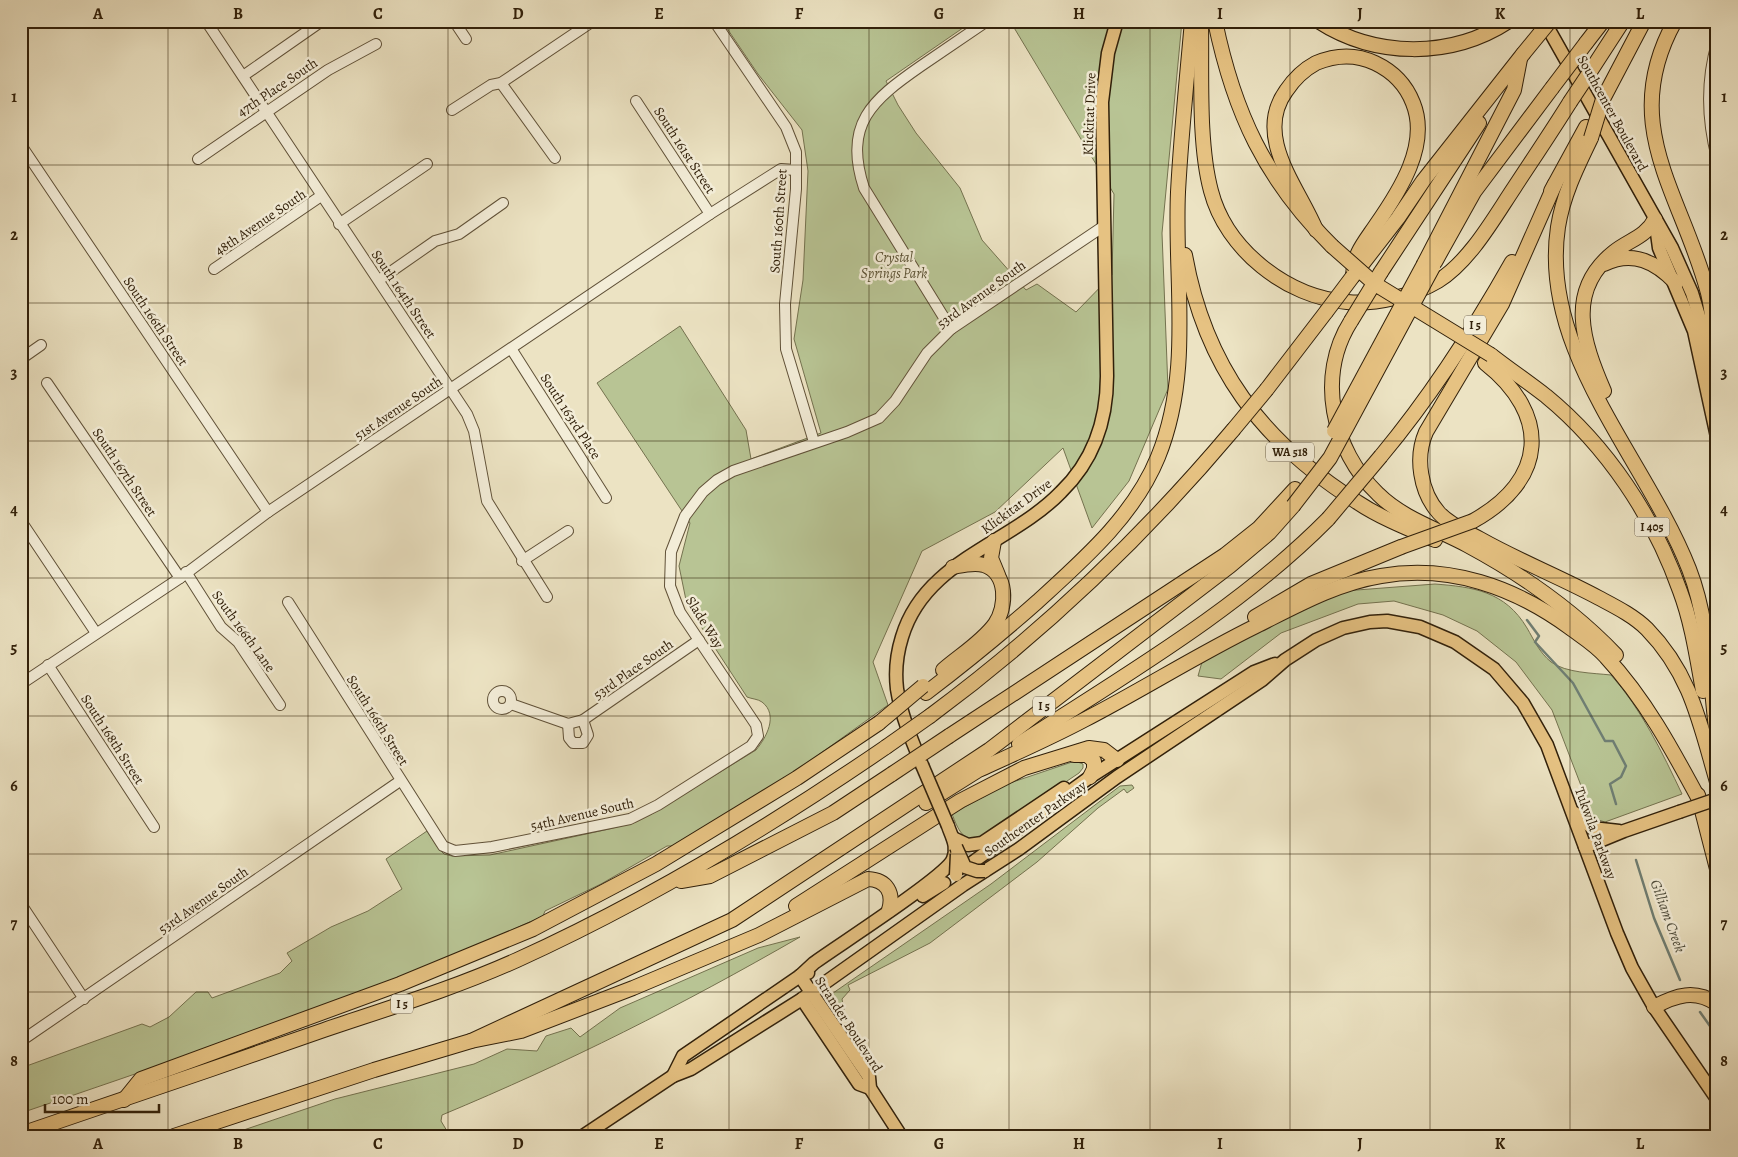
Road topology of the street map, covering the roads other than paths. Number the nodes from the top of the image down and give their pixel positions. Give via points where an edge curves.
1 (206, 21) edge
2 (322, 21) edge
3 (454, 21) edge
4 (593, 21) edge
5 (714, 21) edge
6 (987, 21) edge
7 (1117, 21) edge
8 (1192, 21) edge
9 (1201, 21) edge
10 (1215, 21) edge
11 (1318, 21) edge
12 (1509, 21) edge
13 (1544, 21) edge
14 (1550, 21) edge
15 (1603, 21) edge
16 (1623, 21) edge
17 (1644, 21) edge
18 (1675, 21) edge
19 (466, 38) dead end
20 (1717, 43) edge
21 (376, 44) dead end
22 (1522, 56) junction
23 (243, 76) junction
24 (501, 83) junction
25 (636, 101) dead end
26 (1484, 103) junction
27 (452, 110) dead end
28 (266, 111) junction
29 (1588, 133) junction
30 (21, 145) edge
31 (555, 158) dead end
32 (1717, 158) edge
33 (198, 159) dead end
34 (427, 164) dead end
35 (796, 170) junction
36 (1556, 184) junction
37 (1178, 192) junction
38 (321, 196) junction
39 (503, 203) dead end
40 (710, 214) junction
41 (1655, 219) junction
42 (339, 224) junction
43 (1104, 226) junction
44 (1316, 230) junction
45 (1360, 259) junction
46 (1428, 265) junction
47 (1599, 266) junction
48 (214, 270) dead end
49 (379, 280) junction
50 (1676, 283) junction
51 (951, 329) junction
52 (41, 345) dead end
53 (512, 350) junction
54 (21, 358) edge
55 (1488, 359) junction
56 (1714, 380) junction
57 (47, 382) dead end
58 (451, 389) junction
59 (1715, 412) edge
60 (1717, 437) edge
61 (814, 442) junction
62 (1634, 460) junction
63 (606, 498) dead end
64 (268, 512) junction
65 (21, 521) edge
66 (568, 531) dead end
67 (994, 541) junction
68 (522, 561) junction
69 (954, 567) junction
70 (1512, 573) junction
71 (183, 575) junction
72 (1000, 578) junction
73 (547, 597) dead end
74 (288, 602) dead end
75 (1404, 623) joint
76 (96, 633) junction
77 (699, 640) junction
78 (1285, 660) junction
79 (48, 665) junction
80 (21, 684) edge
81 (924, 690) junction
82 (1120, 700) junction
83 (511, 704) dead end
84 (901, 704) junction
85 (280, 705) dead end
86 (583, 720) junction
87 (879, 723) junction
88 (568, 724) junction
89 (758, 736) joint
90 (1717, 737) edge
91 (1068, 754) junction
92 (1717, 756) edge
93 (1117, 760) junction
94 (981, 769) junction
95 (1090, 777) junction
96 (400, 781) junction
97 (1717, 782) edge
98 (1717, 799) edge
99 (1701, 803) junction
100 (1571, 810) junction
101 (154, 827) dead end
102 (1624, 831) junction
103 (952, 837) junction
104 (1585, 847) junction
105 (448, 849) joint
106 (973, 862) dead end
107 (1717, 868) edge
108 (985, 871) junction
109 (956, 875) junction
110 (944, 883) dead end
111 (670, 884) junction
112 (781, 888) junction
113 (955, 892) junction
114 (21, 904) edge
115 (889, 910) junction
116 (718, 952) junction
117 (805, 988) junction
118 (84, 999) junction
119 (1717, 1004) edge
120 (1654, 1007) junction
121 (738, 1018) junction
122 (21, 1041) edge
123 (471, 1041) junction
124 (711, 1056) junction
125 (673, 1076) junction
126 (1717, 1098) edge
127 (124, 1100) junction
128 (21, 1134) edge
129 (174, 1136) edge
130 (583, 1136) edge
131 (902, 1136) edge

1 - 23 street, South 164th Street
2 - 23 street
3 - 19 street
4 - 24 street
5 - 35 street, South 160th Street via 790,134 796,152
6 - 51 street via 879,96 868,112 857,144 859,172 872,202
7 - 43 main road, Klickitat Drive via 1102,102
8 - 37 highway, WA 518
9 - 16 highway, bridge via 1205,168 1222,219 1240,246 1282,280 1315,295 1347,302 1400,296 1438,281 1467,255
10 - 44 highway via 1232,90 1261,156
11 - 12 highway via 1353,39 1407,50 1466,42
13 - 41 main road, Southcenter Boulevard
14 - 22 highway, I 5, bridge
15 - 46 highway, I 5, bridge via 1474,192
17 - 29 highway, bridge
18 - 56 highway via 1662,47 1654,74 1651,120 1658,153 1708,293
20 - 32 street via 1708,112
21 - 28 street, 47th Place South via 328,70
22 - 26 highway, I 5
22 - 46 highway, I 5 via 1514,90
23 - 28 street, South 164th Street
24 - 27 street via 491,85
24 - 31 street
25 - 40 street, South 161st Street
26 - 45 highway, I 5
26 - 70 highway, bridge via 1479,124 1351,320 1335,358 1331,389 1338,433 1350,459 1369,485 1395,509 1468,545
28 - 33 street, 47th Place South
28 - 38 street, South 164th Street
29 - 36 highway, I 5
29 - 62 highway via 1558,227 1560,298 1586,373
30 - 64 street, South 166th Street
34 - 42 street
35 - 40 street, 51st Avenue South via 781,169
35 - 61 street, South 160th Street via 785,304 786,348
36 - 94 highway, I 5, bridge via 1444,374 1415,415 1328,519 1240,595
36 - 97 highway via 1502,304 1426,432 1420,456 1423,481 1432,503 1447,521 1499,550 1582,589 1645,627 1664,648 1690,692
37 - 70 highway, WA 518 via 1191,289 1203,323 1216,356 1244,402 1271,433 1296,458 1357,503
37 - 81 highway via 1181,338 1171,418 1158,457 1139,492 1096,547 977,655
38 - 42 street, South 164th Street
38 - 48 street, 48th Avenue South
39 - 49 street via 459,234 435,241
40 - 53 street, 51st Avenue South
41 - 47 highway via 1645,234 1616,251
41 - 50 main road, Southcenter Boulevard via 1659,248
41 - 56 main road, Southcenter Boulevard via 1692,293
42 - 49 street, South 164th Street
43 - 51 street, 53rd Avenue South
43 - 67 main road, Klickitat Drive via 1107,389 1097,436 1082,467 1061,493
44 - 45 highway via 1277,148 1274,123 1277,108 1293,80 1315,64 1334,58 1360,58 1388,70 1401,82 1415,108 1417,130 1404,178
44 - 55 highway, I 405, bridge via 1375,284
45 - 111 highway, I 5, bridge via 1353,276 1234,430 1130,544 1076,596 978,680 930,716 810,798
46 - 111 highway, I 5, bridge via 1304,480 1259,528 1225,555 833,813 710,876
46 - 112 highway, I 5, bridge via 1330,458 1269,533 989,750
47 - 50 highway via 1620,258 1639,258 1657,265
47 - 62 highway via 1585,294 1584,335
49 - 58 street, South 164th Street
50 - 59 main road, Southcenter Boulevard via 1694,331
51 - 61 street, 53rd Avenue South via 927,353 895,401 879,418
52 - 54 street
53 - 58 street, 51st Avenue South
53 - 63 street, South 163rd Place
55 - 82 highway, bridge via 1524,405 1531,427 1530,452 1523,476 1510,495 1473,521 1401,547 1305,588
55 - 92 highway, I 405 via 1547,397 1584,433 1618,473 1642,509 1681,592
56 - 59 main road, Southcenter Boulevard
57 - 71 street, South 167th Street
58 - 64 street, 51st Avenue South
58 - 68 street, South 164th Street via 472,423 487,501
59 - 60 main road, Southcenter Boulevard
61 - 77 street, Slade Way via 745,466 717,480 685,516 671,552 670,586 680,612
62 - 90 highway via 1690,570 1705,639
64 - 71 street, 51st Avenue South
65 - 76 street
66 - 68 street
67 - 69 main road, Klickitat Drive
67 - 72 highway via 991,558
68 - 73 street, South 164th Street
69 - 72 highway via 983,565
69 - 84 main road, Klickitat Drive via 920,599 904,632 896,676
70 - 99 highway via 1570,611 1633,674 1670,729
71 - 76 street, 51st Avenue South
71 - 85 street, South 166th Lane via 221,627 241,646
72 - 81 highway via 1003,605 993,626
74 - 96 street, South 166th Street
75 - 78 main road, Southcenter Parkway via 1370,622 1343,628 1316,640
75 - 100 main road, Tukwila Parkway via 1455,642 1494,669 1510,686 1543,736
76 - 79 street, 51st Avenue South
77 - 86 street, 53rd Place South
77 - 89 street, Slade Way via 756,725
78 - 93 main road, Southcenter Parkway via 1254,672
78 - 108 main road, Southcenter Parkway via 1262,680
79 - 80 street, 51st Avenue South
79 - 101 street, South 168th Street
81 - 84 highway, bridge
81 - 87 highway, bridge via 907,708
82 - 94 highway
82 - 99 highway via 1229,639 1327,592 1380,576 1433,573 1485,582 1542,607 1605,655 1657,723
83 - 88 street
84 - 87 highway, bridge
84 - 103 main road, Klickitat Drive, bridge via 910,737
86 - 88 street, 53rd Place South
86 - 88 street via 588,735 583,743 573,743 569,738
87 - 127 highway via 797,778 656,864 533,929 400,984 141,1079
89 - 105 street, 54th Avenue South via 751,746 630,819 492,847
91 - 93 highway via 1098,748
91 - 95 highway via 1091,757 1095,764
91 - 116 highway via 1024,768 960,801
93 - 95 main road, Southcenter Parkway
94 - 112 highway, I 5
95 - 103 main road via 1067,786 982,843 968,845
95 - 106 main road, Southcenter Parkway
96 - 105 street, South 166th Street
96 - 118 street, 53rd Avenue South
98 - 102 main road, bridge
99 - 107 highway
100 - 102 main road via 1592,828
100 - 104 main road, Tukwila Parkway
102 - 104 main road
103 - 108 main road, Klickitat Drive, bridge via 965,867
103 - 109 main road, bridge
103 - 115 main road via 953,859 946,868
104 - 120 main road, Tukwila Parkway via 1625,953
108 - 113 main road, Southcenter Parkway
109 - 113 main road
109 - 117 main road via 943,893
110 - 117 main road, Southcenter Parkway via 819,969
111 - 127 highway, I 5 via 507,964
112 - 123 highway, I 5 via 732,920
113 - 117 main road, Southcenter Parkway
114 - 118 street
115 - 116 highway via 889,888 876,879 868,879
115 - 117 main road via 814,963
116 - 123 highway via 521,1031
117 - 121 main road, Southcenter Parkway
117 - 124 main road, Southcenter Parkway
117 - 131 main road, Strander Boulevard via 869,1077 870,1088
118 - 122 street, 53rd Avenue South
119 - 120 highway via 1705,997 1688,994
120 - 126 main road, Tukwila Parkway
121 - 124 main road via 739,1026 729,1033
121 - 125 main road, Southcenter Parkway via 683,1056
123 - 129 highway, I 5
124 - 125 main road, Southcenter Parkway via 692,1069
125 - 130 main road, Southcenter Parkway
127 - 128 highway, I 5

